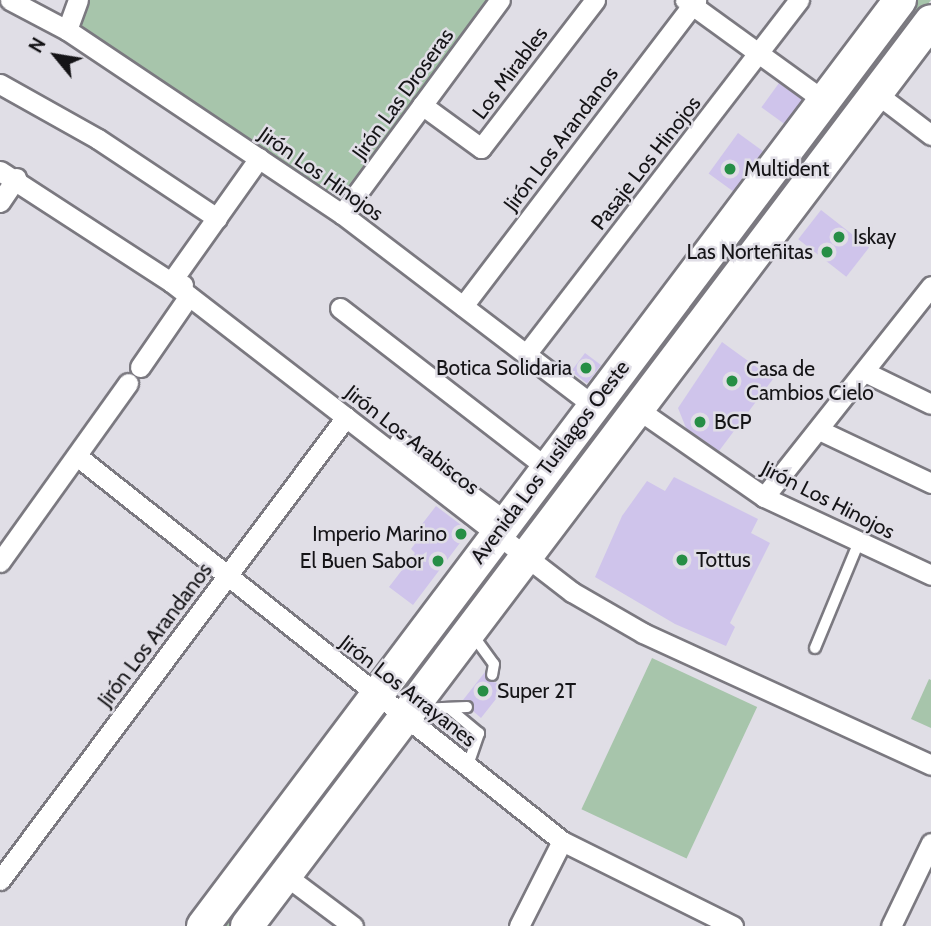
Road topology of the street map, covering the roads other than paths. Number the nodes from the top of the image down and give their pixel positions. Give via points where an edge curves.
1 (10, 0) edge
2 (78, 0) edge
3 (500, 0) edge
4 (595, 0) edge
5 (799, 0) edge
6 (900, 0) edge
7 (691, 2) edge
8 (931, 21) edge
9 (67, 30) junction
10 (760, 54) junction
11 (0, 83) edge
12 (877, 94) junction
13 (823, 100) junction
14 (422, 106) junction
15 (931, 135) edge
16 (259, 158) junction
17 (8, 175) edge
18 (0, 202) edge
19 (342, 214) junction
20 (217, 218) junction
21 (171, 282) junction
22 (931, 286) edge
23 (189, 296) junction
24 (463, 306) junction
25 (340, 309) dead end
26 (527, 353) junction
27 (140, 368) dead end
28 (865, 372) junction
29 (128, 383) dead end
30 (931, 404) edge
31 (593, 405) junction
32 (639, 410) junction
33 (346, 417) junction
34 (819, 430) junction
35 (77, 456) junction
36 (546, 467) junction
37 (931, 483) edge
38 (764, 497) junction
39 (500, 528) junction
40 (859, 542) junction
41 (526, 557) junction
42 (0, 562) edge
43 (931, 575) edge
44 (226, 578) junction
45 (470, 631) junction
46 (815, 648) dead end
47 (492, 675) dead end
48 (375, 694) junction
49 (467, 707) dead end
50 (450, 709) junction
51 (407, 713) junction
52 (931, 765) edge
53 (467, 767) junction
54 (562, 841) junction
55 (931, 843) edge
56 (285, 875) junction
57 (0, 880) edge
58 (726, 924) edge
59 (203, 926) edge
60 (247, 926) edge
61 (353, 926) edge
62 (519, 926) edge
63 (891, 926) edge

1 - 9 street, Jirón Los Hinojos
2 - 9 street
3 - 14 street, Jirón Las Droseras
4 - 14 street, Los Mirables via 481,148
5 - 10 street, Pasaje Los Hinojos
6 - 13 main road, Avenida Los Tusilagos Oeste
7 - 10 street
7 - 24 street, Jirón Los Arandanos
8 - 12 main road, Avenida Los Tusilagos Oeste
9 - 16 street, Jirón Los Hinojos
10 - 13 street
10 - 26 street, Pasaje Los Hinojos
11 - 20 street via 98,139
12 - 15 street
12 - 32 main road, Avenida Los Tusilagos Oeste
13 - 31 main road, Avenida Los Tusilagos Oeste
14 - 19 street, Jirón Las Droseras
16 - 19 street, Jirón Los Hinojos
16 - 20 street
17 - 18 street
17 - 21 street, Jirón Los Arabiscos
19 - 24 street, Jirón Los Hinojos
20 - 21 street
21 - 23 street, Jirón Los Arabiscos
21 - 39 street via 194,288
22 - 28 street
23 - 27 street
23 - 33 street, Jirón Los Arabiscos
24 - 26 street, Jirón Los Hinojos
25 - 36 street
26 - 31 street, Jirón Los Hinojos
28 - 30 street
28 - 34 street
29 - 35 street
31 - 36 main road, Avenida Los Tusilagos Oeste
32 - 38 street, Jirón Los Hinojos
32 - 41 main road, Avenida Los Tusilagos Oeste
33 - 39 street, Jirón Los Arabiscos
33 - 44 street, Jirón Los Arandanos
34 - 37 street
34 - 38 street
35 - 42 street
35 - 44 street, Jirón Los Arrayanes
36 - 39 main road, Avenida Los Tusilagos Oeste
38 - 40 street, Jirón Los Hinojos
39 - 41 street, Jirón Los Arabiscos
39 - 48 main road, Avenida Los Tusilagos Oeste
40 - 43 street, Jirón Los Hinojos
40 - 46 lane
41 - 45 main road, Avenida Los Tusilagos Oeste
41 - 52 street, Jirón Los Arabiscos via 643,633
44 - 48 street, Jirón Los Arrayanes
44 - 57 street, Jirón Los Arandanos
45 - 47 lane via 494,664
45 - 51 main road, Avenida Los Tusilagos Oeste
48 - 51 street, Jirón Los Arrayanes
48 - 59 main road, Avenida Los Tusilagos Oeste
49 - 50 lane
50 - 51 lane
50 - 53 lane via 479,733
51 - 53 street, Jirón Los Arrayanes
51 - 56 main road, Avenida Los Tusilagos Oeste
53 - 54 street, Jirón Los Arrayanes
54 - 58 street, Jirón Los Arrayanes
54 - 62 street
55 - 63 street
56 - 60 main road, Avenida Los Tusilagos Oeste
56 - 61 street

